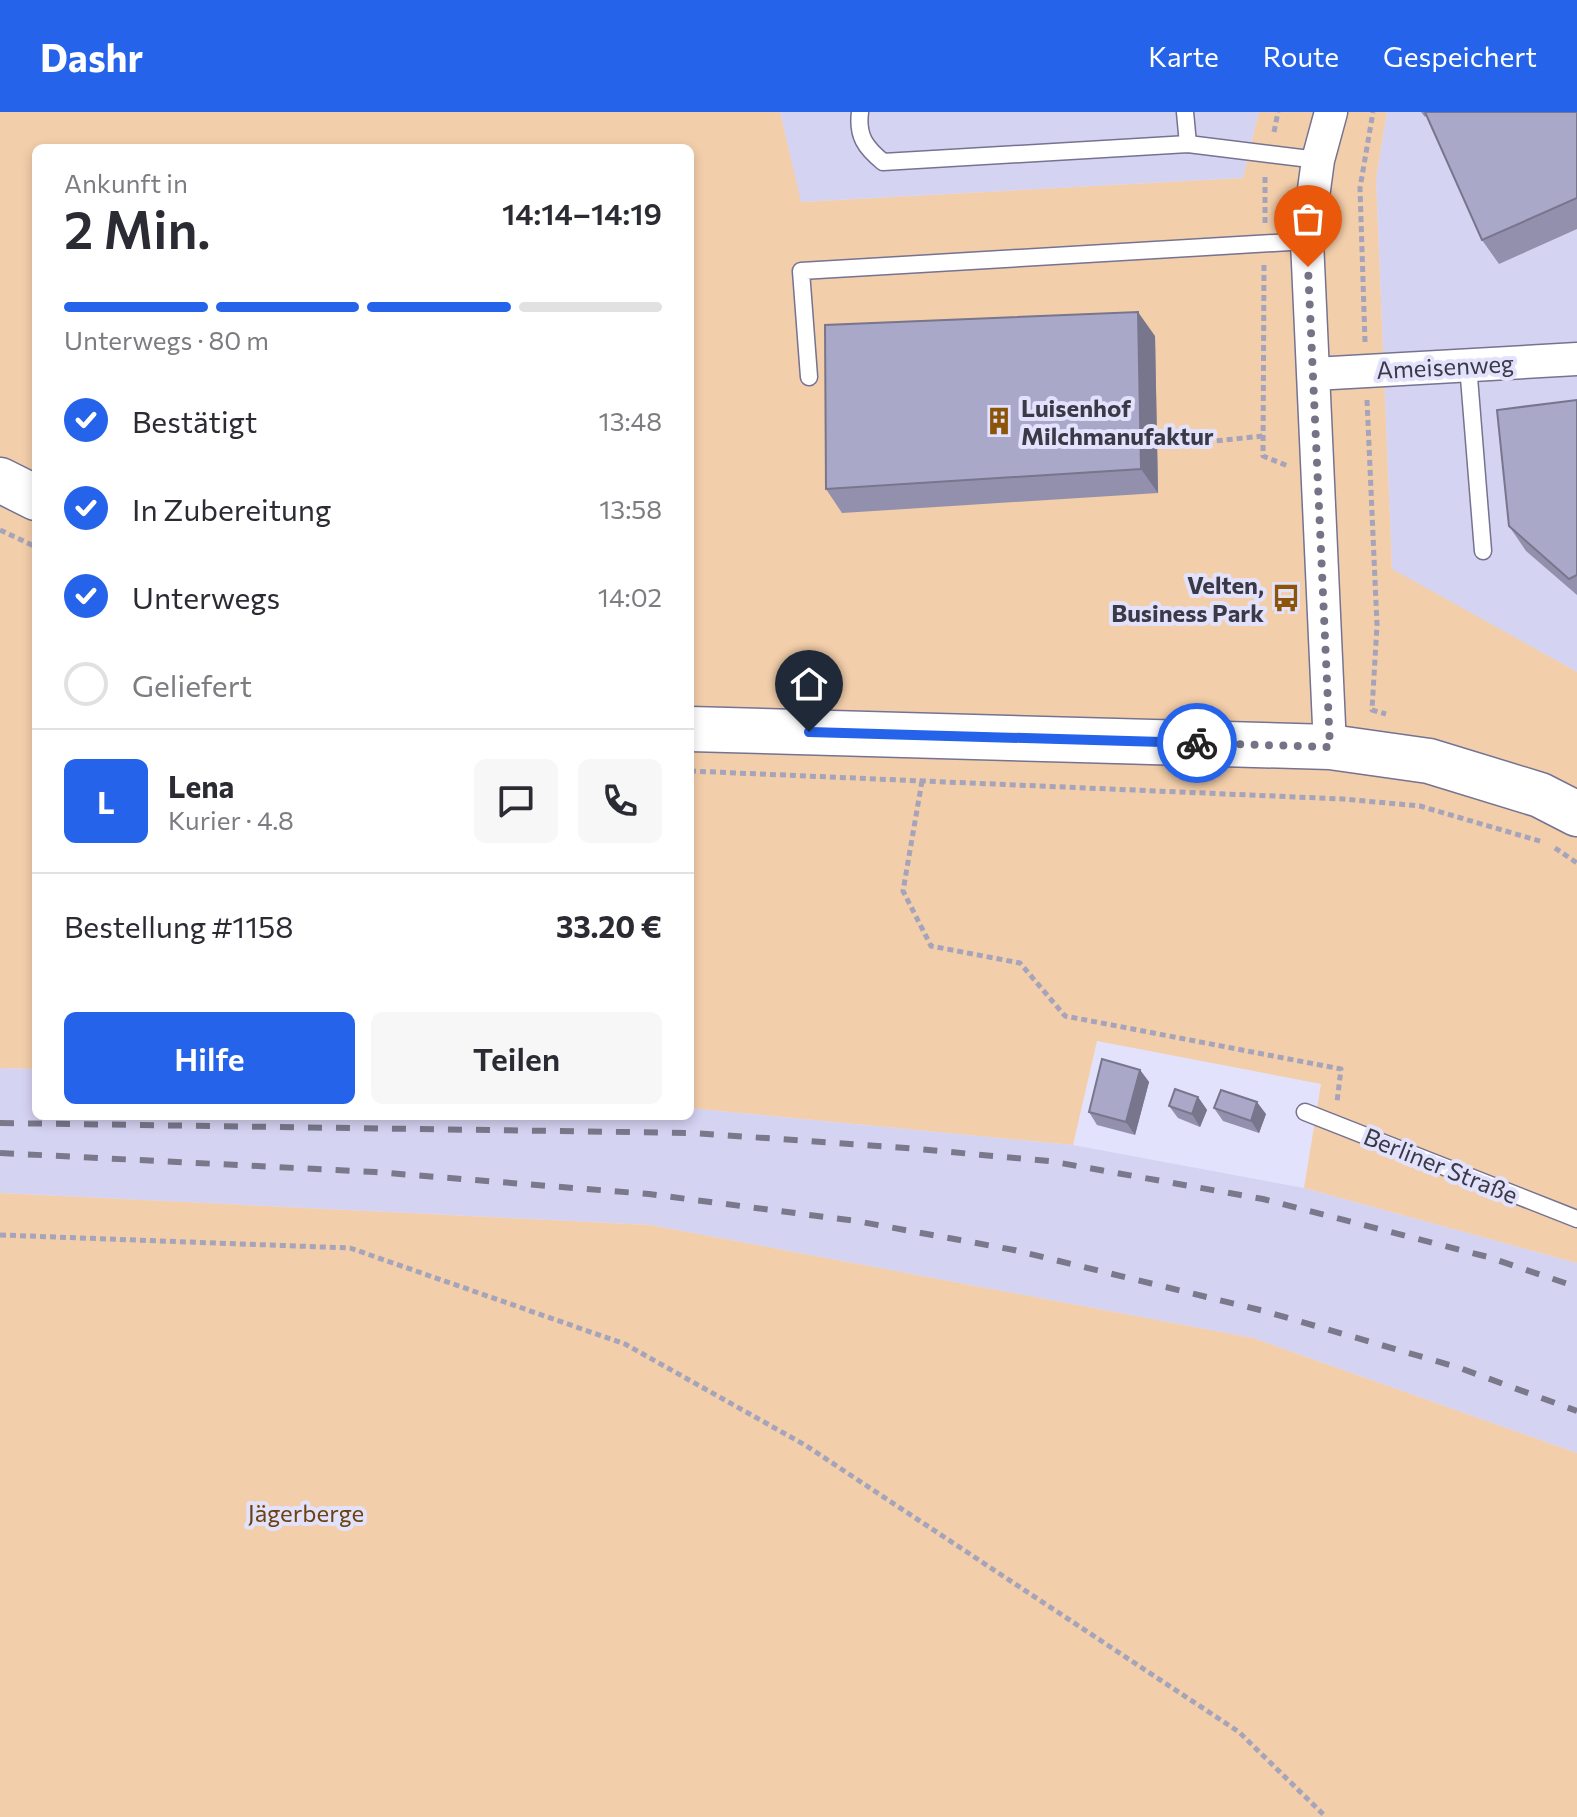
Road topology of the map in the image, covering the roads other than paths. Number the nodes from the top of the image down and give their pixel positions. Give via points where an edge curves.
1 (860, 112) edge
2 (1185, 112) edge
3 (1331, 112) edge
4 (1188, 144) junction
5 (1318, 160) junction
6 (1307, 241) junction
7 (1577, 359) edge
8 (1468, 365) junction
9 (1314, 374) junction
10 (809, 377) dead end
11 (0, 480) edge
12 (32, 496) edge
13 (1483, 551) dead end
14 (694, 729) edge
15 (1330, 747) junction
16 (1577, 814) edge
17 (1305, 1112) dead end
18 (1577, 1219) edge

1 - 4 lane via 858,129 867,149 883,162
2 - 4 lane
3 - 5 street
4 - 5 lane
5 - 6 street
6 - 9 street
6 - 10 lane via 801,271
7 - 8 street, Ameisenweg
8 - 9 street, Ameisenweg
8 - 13 lane
9 - 15 street
11 - 12 main road
14 - 15 main road
15 - 16 main road via 1429,761 1540,795
17 - 18 lane, Berliner Straße

